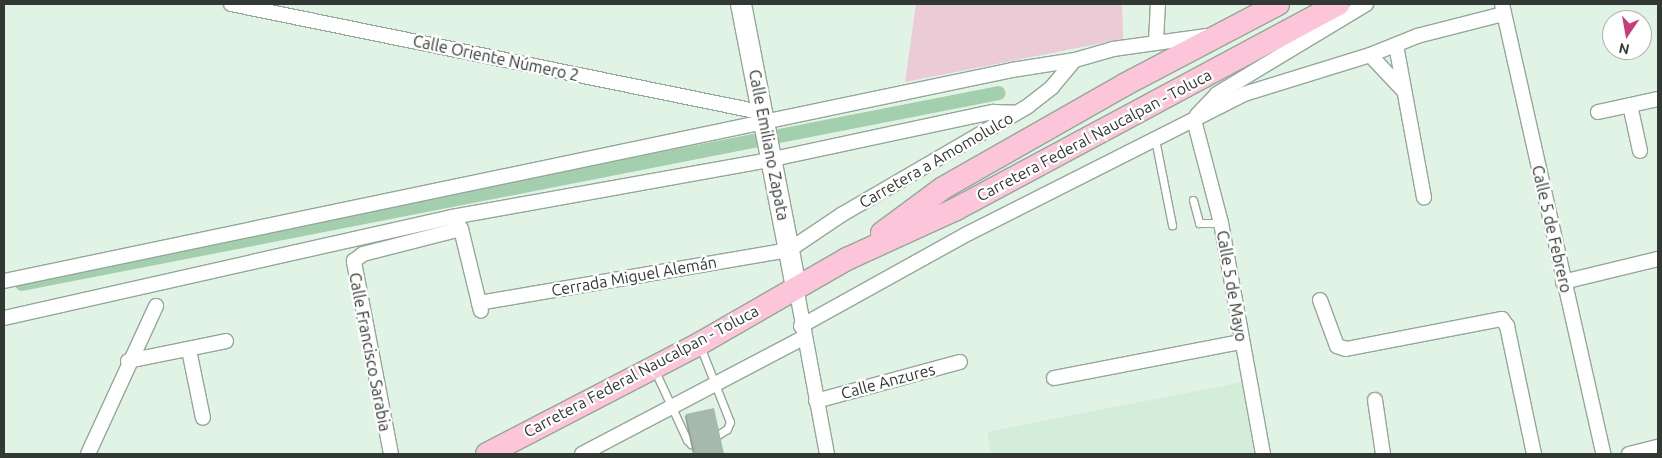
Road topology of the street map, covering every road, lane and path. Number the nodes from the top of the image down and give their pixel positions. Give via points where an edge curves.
1 (231, 4) edge
2 (741, 4) edge
3 (1158, 4) edge
4 (1278, 4) edge
5 (1338, 4) edge
6 (1366, 4) edge
7 (1503, 8) edge
8 (1230, 29) junction
9 (1156, 40) junction
10 (1396, 45) junction
11 (1370, 55) junction
12 (1075, 60) junction
13 (1403, 90) junction
14 (1658, 99) edge
15 (1630, 105) junction
16 (1598, 112) dead end
17 (1016, 113) junction
18 (1194, 120) junction
19 (767, 135) junction
20 (1155, 139) junction
21 (1640, 150) dead end
22 (1424, 197) dead end
23 (1194, 200) dead end
24 (452, 217) junction
25 (1221, 223) junction
26 (1172, 224) dead end
27 (461, 229) junction
28 (789, 250) junction
29 (847, 259) junction
30 (1658, 259) edge
31 (4, 281) edge
32 (1563, 282) junction
33 (796, 287) junction
34 (1320, 300) dead end
35 (156, 306) dead end
36 (4, 318) edge
37 (802, 332) junction
38 (226, 342) dead end
39 (1242, 342) junction
40 (699, 344) junction
41 (189, 350) junction
42 (128, 361) junction
43 (960, 362) dead end
44 (653, 366) junction
45 (1054, 378) dead end
46 (715, 384) junction
47 (816, 400) junction
48 (1375, 400) dead end
49 (671, 407) junction
50 (203, 418) dead end
51 (1658, 447) edge
52 (498, 452) edge
53 (88, 454) edge
54 (391, 454) edge
55 (582, 454) edge
56 (827, 454) edge
57 (1263, 454) edge
58 (1383, 454) edge
59 (1534, 454) edge
60 (1602, 454) edge
61 (1629, 454) edge

1 - 19 street, Calle Oriente Número 2
2 - 19 street, Calle Emiliano Zapata
3 - 9 street
4 - 8 main road, Carretera Federal Naucalpan - Toluca
5 - 29 main road, Carretera Federal Naucalpan - Toluca via 956,209
6 - 18 street via 1217,94
7 - 10 street
7 - 32 street, Calle 5 de Febrero
8 - 9 street via 1202,36
8 - 29 main road, Carretera Federal Naucalpan - Toluca via 943,188
9 - 12 street
10 - 11 street
10 - 13 street
11 - 13 street
11 - 18 street via 1244,94
12 - 17 street, Carretera a Amomolulco via 1052,88
12 - 19 street
13 - 22 street
14 - 15 street
15 - 16 street
15 - 21 street
17 - 19 street via 993,112
17 - 28 street, Carretera a Amomolulco via 841,215
18 - 20 street
18 - 25 street, Calle 5 de Mayo
19 - 24 street
19 - 28 street, Calle Emiliano Zapata
19 - 31 street
20 - 26 lane
20 - 37 street via 904,268
23 - 25 lane via 1199,223
24 - 27 street
24 - 36 street
25 - 39 street, Calle 5 de Mayo
27 - 28 street, Cerrada Miguel Alemán via 480,307
27 - 54 street, Calle Francisco Sarabia via 355,257 353,266
28 - 33 street, Calle Emiliano Zapata
29 - 33 main road, Carretera Federal Naucalpan - Toluca
30 - 32 street
32 - 60 street, Calle 5 de Febrero
33 - 37 street
33 - 40 main road, Carretera Federal Naucalpan - Toluca
34 - 59 street via 1337,346 1346,349 1502,319
35 - 42 street
37 - 46 street
37 - 47 street
38 - 41 street
39 - 45 street
39 - 57 street, Calle 5 de Mayo
40 - 44 main road, Carretera Federal Naucalpan - Toluca
40 - 46 lane
41 - 42 street
41 - 50 street
42 - 53 street
43 - 47 street, Calle Anzures
44 - 49 lane
44 - 52 main road, Carretera Federal Naucalpan - Toluca
46 - 49 street
46 - 49 lane via 730,422 728,429 715,437 701,444 689,443
47 - 56 street
48 - 58 street
49 - 55 street
51 - 61 street

